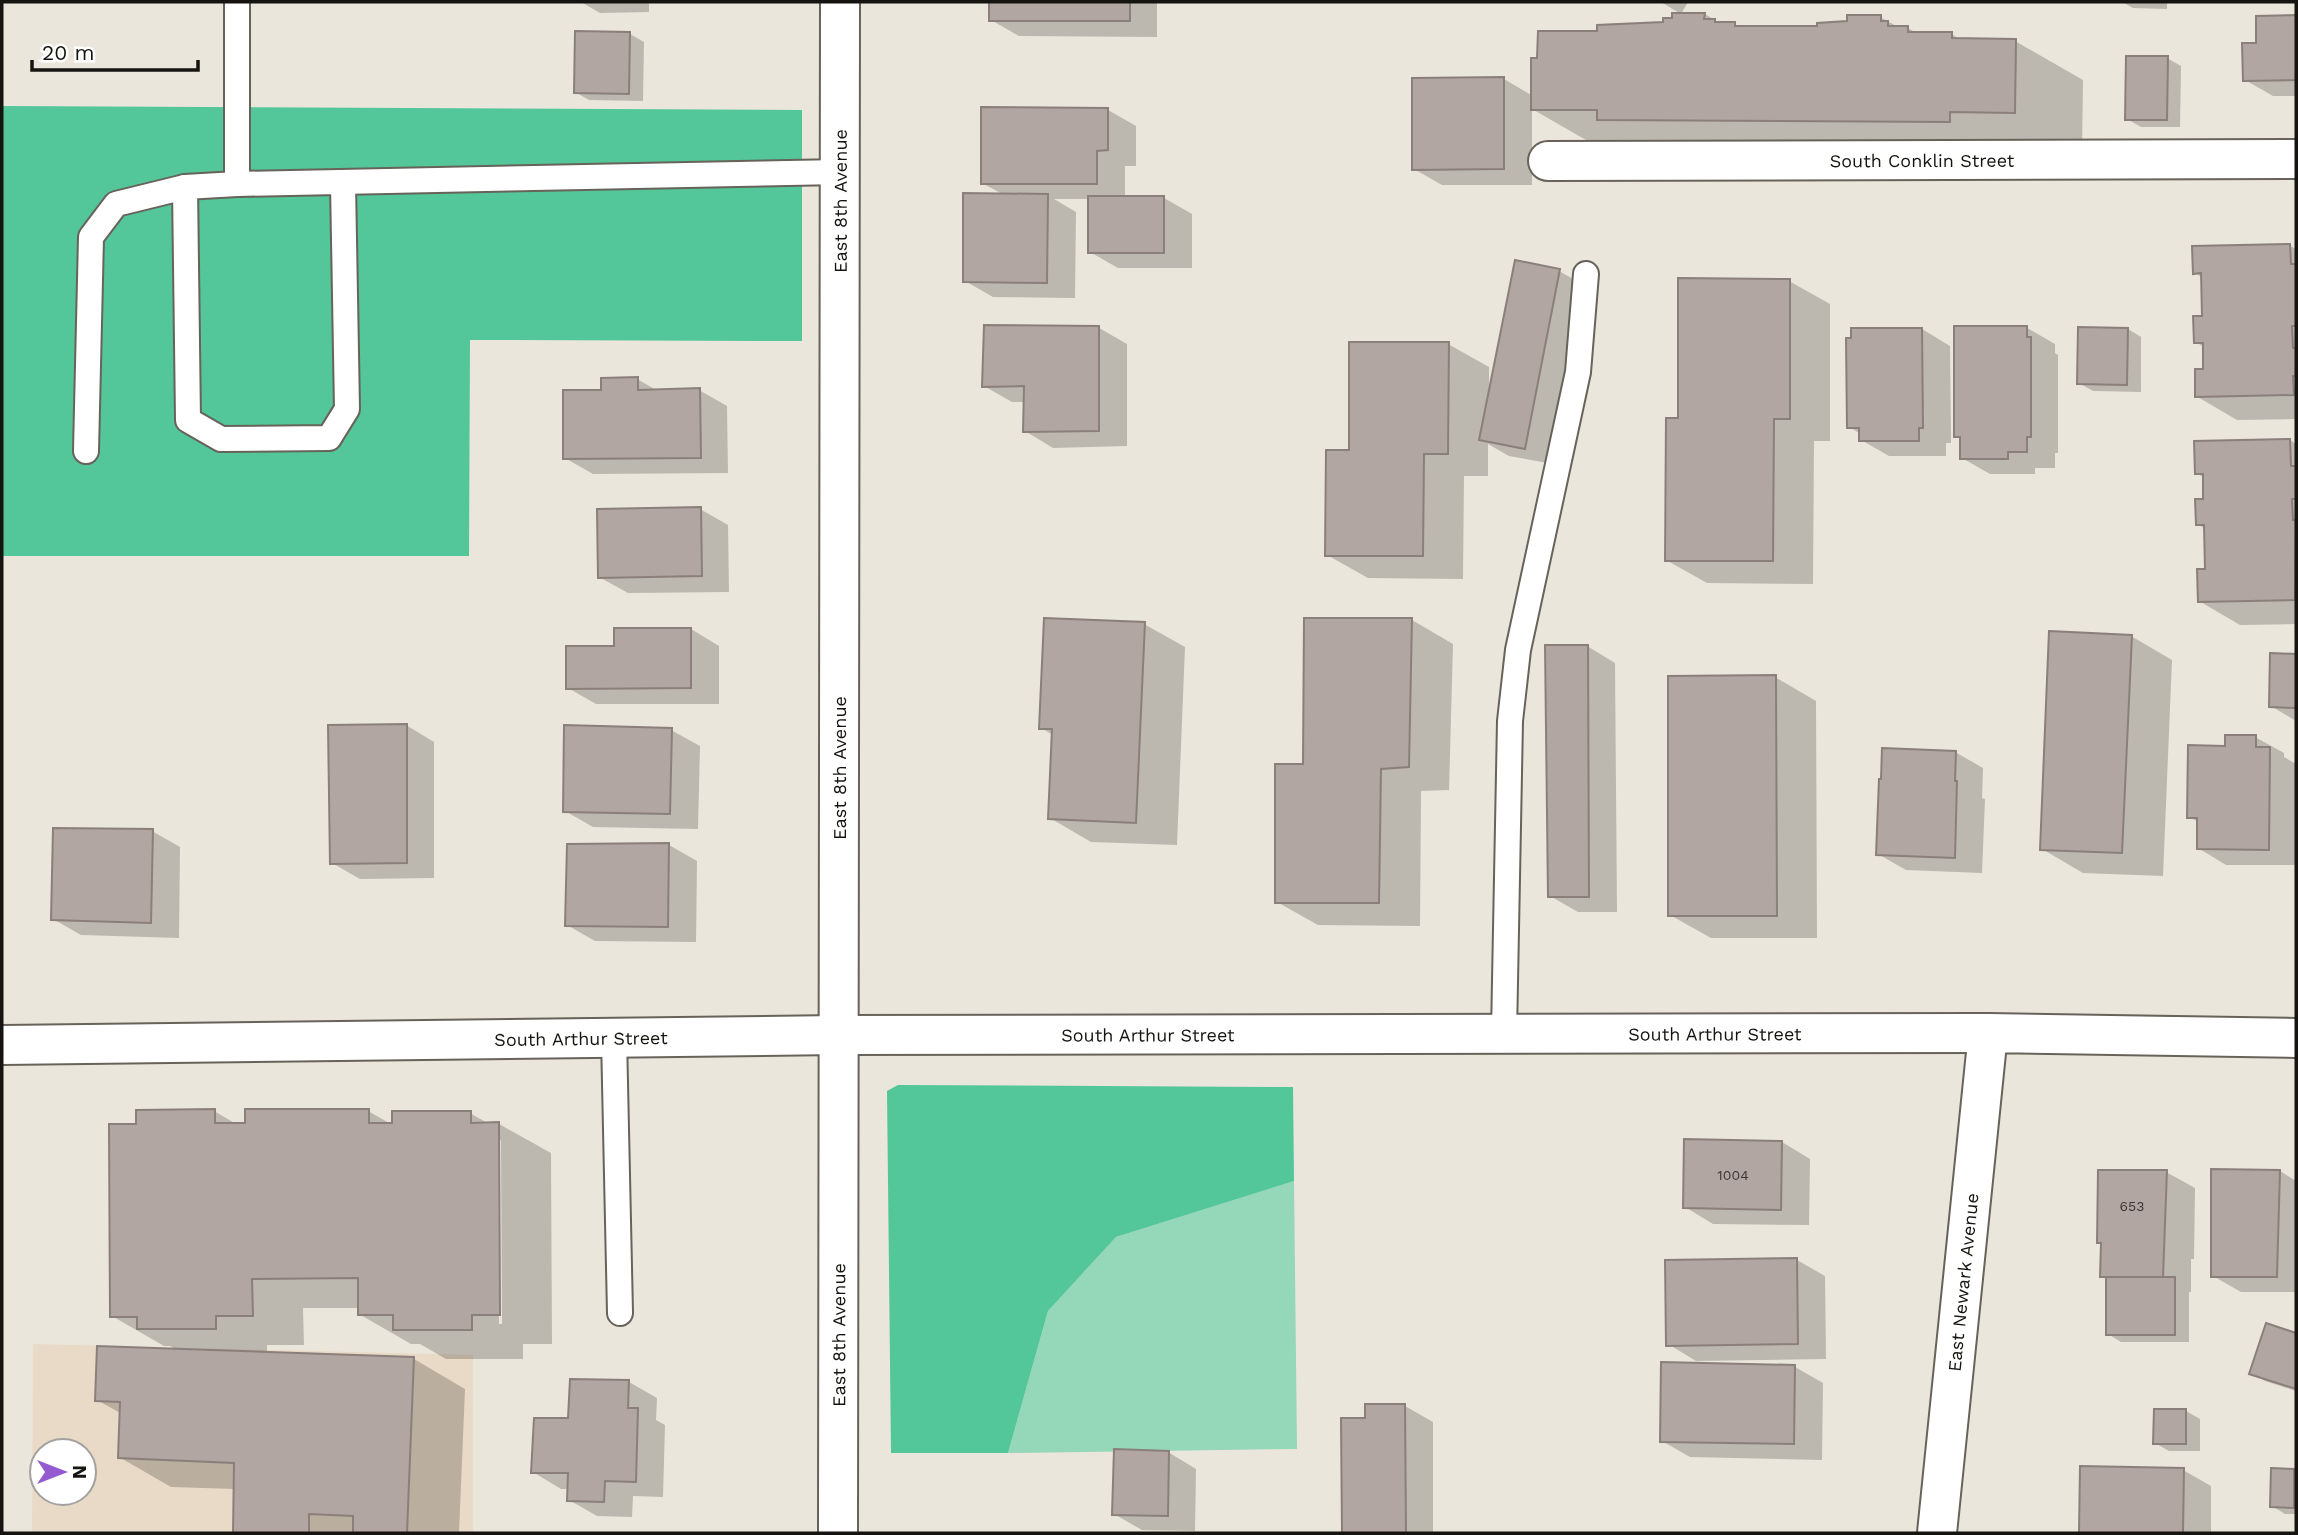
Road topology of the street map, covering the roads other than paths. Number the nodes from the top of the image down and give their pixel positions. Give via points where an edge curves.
1 (237, 2) edge
2 (840, 2) edge
3 (2296, 159) edge
4 (1548, 161) dead end
5 (841, 172) junction
6 (343, 183) junction
7 (237, 184) junction
8 (185, 187) junction
9 (1586, 274) dead end
10 (86, 451) dead end
11 (1988, 1033) junction
12 (1504, 1034) junction
13 (838, 1035) junction
14 (614, 1037) junction
15 (2296, 1038) edge
16 (2, 1045) edge
17 (620, 1313) dead end
18 (838, 1533) edge
19 (1937, 1533) edge

1 - 7 lane
2 - 5 street, East 8th Avenue
3 - 4 street, South Conklin Street
5 - 6 lane
5 - 13 street, East 8th Avenue
6 - 7 lane
6 - 8 lane via 348,409 329,438 220,439 188,420
7 - 8 lane
8 - 10 lane via 116,204 91,237
9 - 12 lane via 1578,372 1518,650 1510,721
11 - 12 street, South Arthur Street
11 - 15 street, South Arthur Street
11 - 19 street, East Newark Avenue
12 - 13 street, South Arthur Street
13 - 14 street, South Arthur Street
13 - 18 street, East 8th Avenue
14 - 16 street, South Arthur Street
14 - 17 lane

